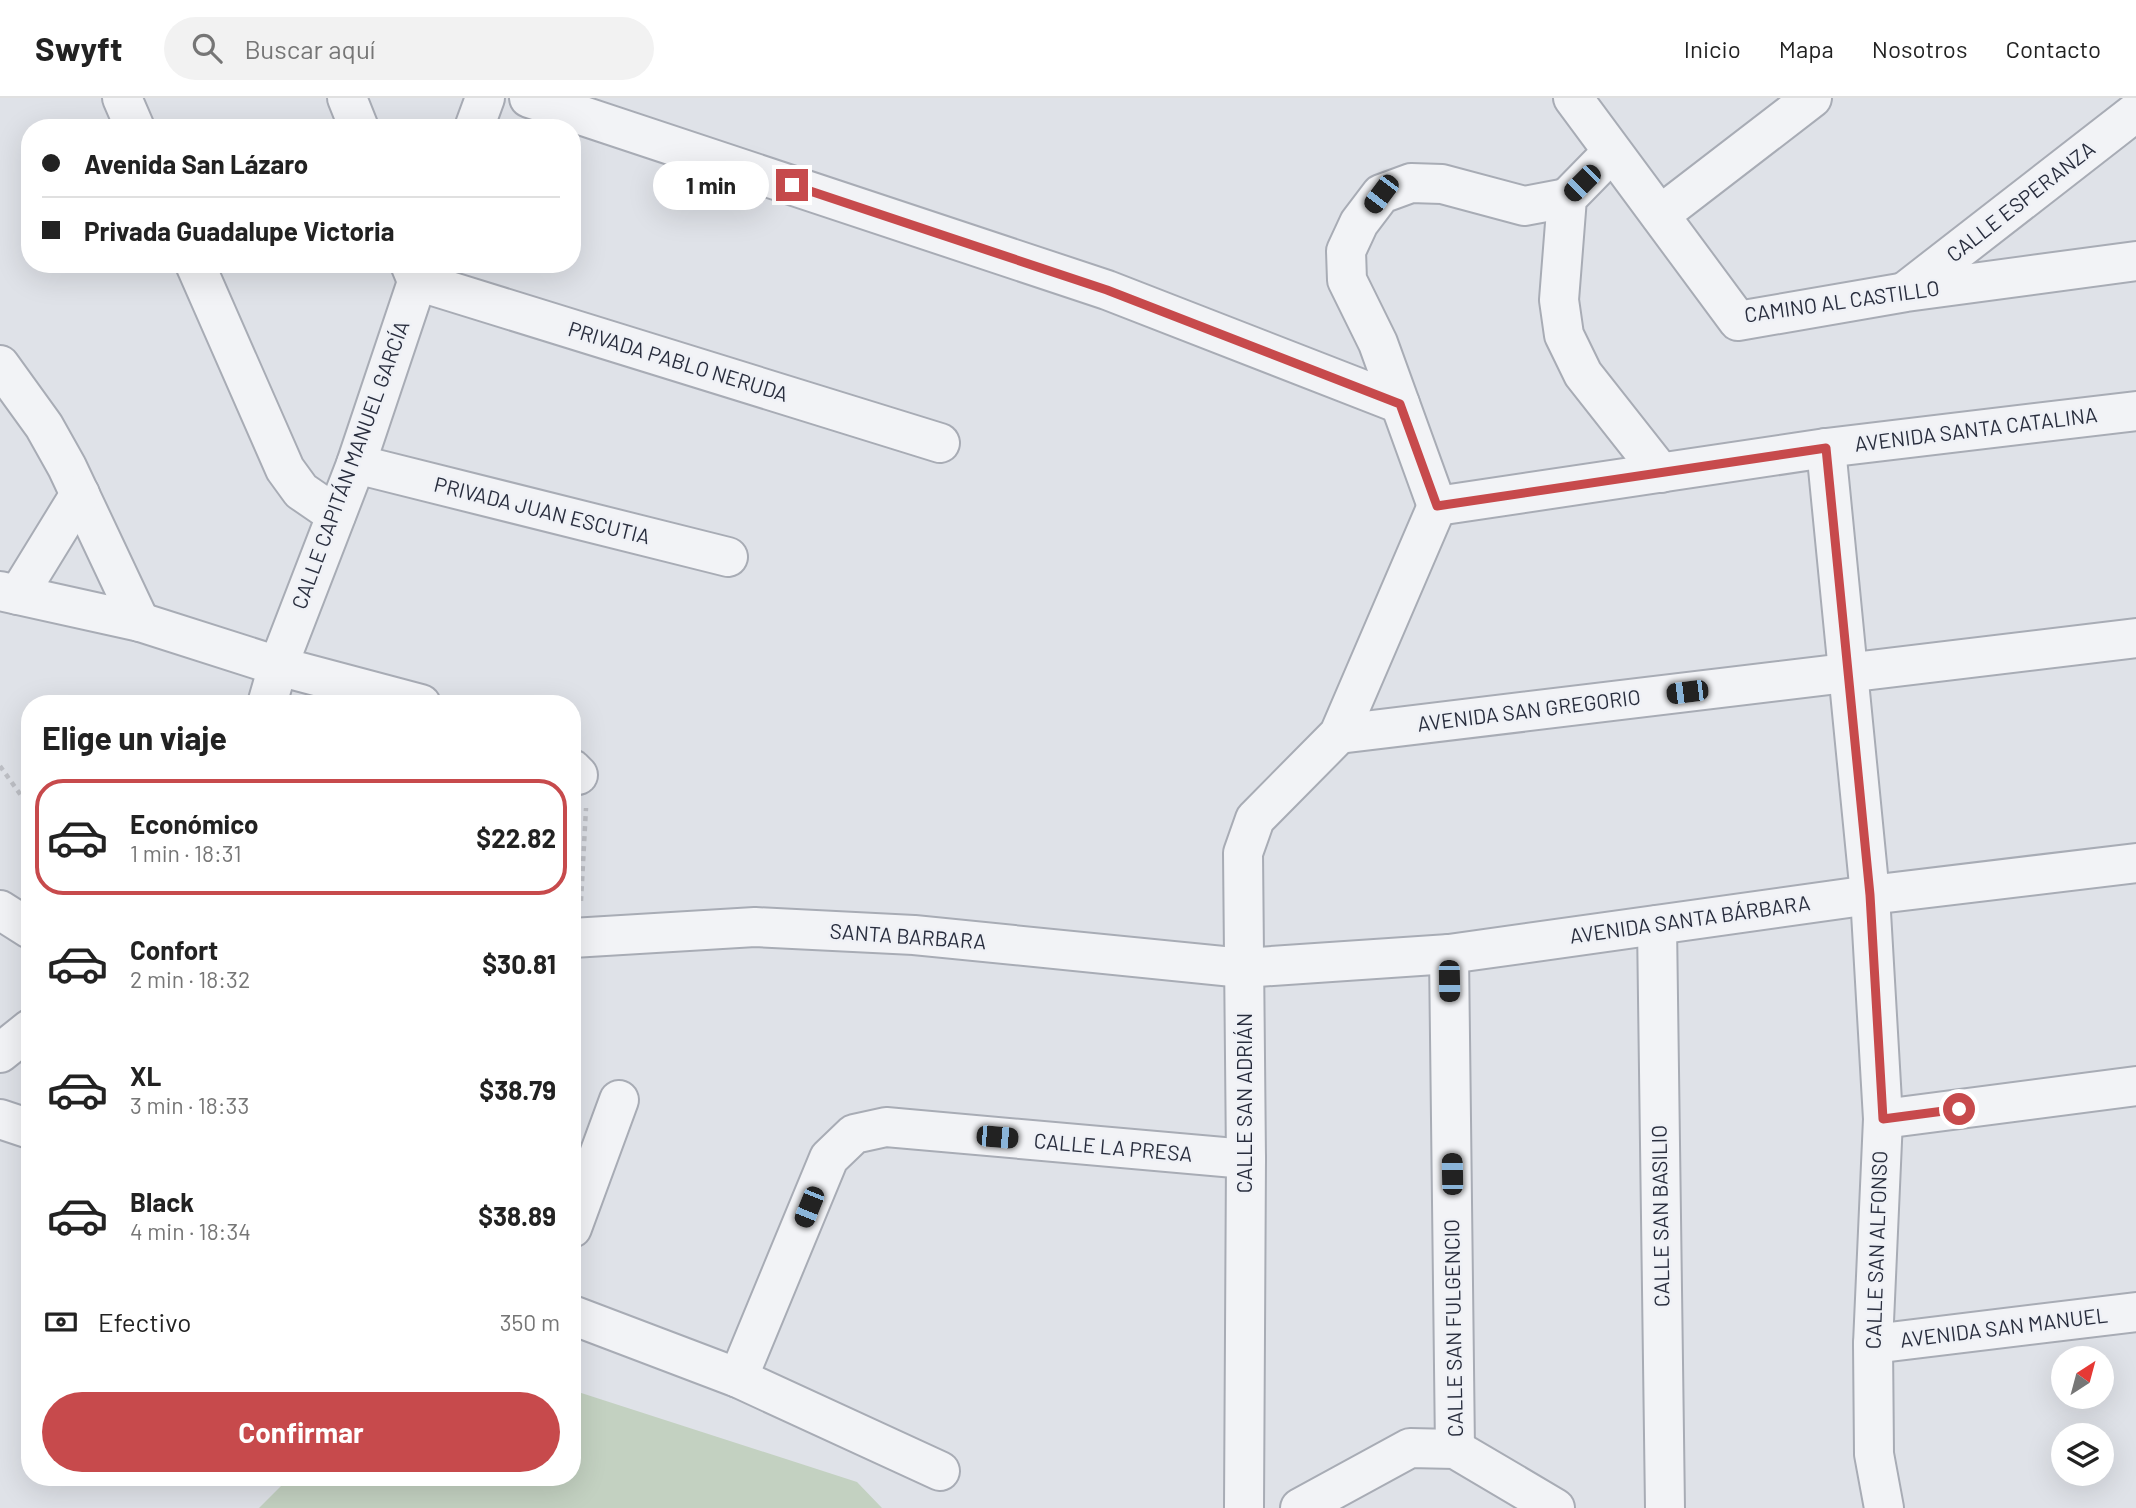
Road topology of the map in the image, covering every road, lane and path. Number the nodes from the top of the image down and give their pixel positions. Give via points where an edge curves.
1 (122, 98) edge
2 (347, 98) edge
3 (485, 98) edge
4 (529, 98) edge
5 (1573, 98) edge
6 (1812, 98) edge
7 (2136, 113) edge
8 (131, 119) edge
9 (355, 119) edge
10 (477, 119) edge
11 (1612, 152) junction
12 (1567, 198) junction
13 (1660, 215) junction
14 (2136, 261) edge
15 (199, 273) edge
16 (416, 273) edge
17 (426, 273) edge
18 (1906, 292) junction
19 (0, 365) edge
20 (1400, 404) junction
21 (2136, 411) edge
22 (940, 443) dead end
23 (1826, 448) junction
24 (356, 464) junction
25 (1661, 473) junction
26 (80, 494) junction
27 (1437, 506) junction
28 (336, 515) junction
29 (728, 557) dead end
30 (9, 593) edge
31 (141, 622) junction
32 (2136, 638) edge
33 (278, 666) junction
34 (1847, 673) junction
35 (270, 695) edge
36 (387, 695) edge
37 (1339, 734) junction
38 (0, 766) edge
39 (581, 784) edge
40 (21, 795) edge
41 (2136, 863) edge
42 (581, 867) edge
43 (1870, 895) junction
44 (0, 910) edge
45 (21, 923) edge
46 (1657, 925) junction
47 (581, 937) edge
48 (1449, 954) junction
49 (1244, 968) junction
50 (21, 1036) edge
51 (0, 1053) edge
52 (2136, 1086) edge
53 (619, 1100) dead end
54 (0, 1119) edge
55 (1883, 1119) junction
56 (21, 1126) edge
57 (1246, 1159) junction
58 (581, 1203) edge
59 (2136, 1312) edge
60 (581, 1318) edge
61 (1872, 1345) junction
62 (738, 1378) junction
63 (1455, 1449) junction
64 (940, 1471) dead end
65 (1244, 1508) edge
66 (1300, 1508) edge
67 (1555, 1508) edge
68 (1665, 1508) edge
69 (1884, 1508) edge

1 - 8 street
2 - 9 street
3 - 10 street
4 - 20 street via 1107,290
5 - 11 street, CAMINO AL CASTILLO
6 - 13 street
7 - 18 street, CALLE ESPERANZA
11 - 12 street
11 - 13 street, CAMINO AL CASTILLO
12 - 20 street via 1524,206 1442,184 1411,183 1381,194 1359,223 1346,251 1347,280 1378,342
12 - 25 street via 1559,300 1564,335 1583,374
13 - 18 street, CAMINO AL CASTILLO via 1738,321
14 - 18 street, CAMINO AL CASTILLO
15 - 28 street via 285,469 301,491
16 - 24 street, CALLE CAPITÁN MANUEL GARCÍA
17 - 22 street, PRIVADA PABLO NERUDA
19 - 26 street via 44,426
20 - 27 street
21 - 23 street, AVENIDA SANTA CATALINA
23 - 25 street, AVENIDA SANTA CATALINA
23 - 34 street, CALLE SAN ALFONSO
24 - 28 street, CALLE CAPITÁN MANUEL GARCÍA
24 - 29 street, PRIVADA JUAN ESCUTIA
25 - 27 street, AVENIDA SANTA CATALINA
26 - 30 street
26 - 31 street
27 - 37 street
28 - 33 street, CALLE CAPITÁN MANUEL GARCÍA
30 - 31 street
31 - 33 street
32 - 34 street, AVENIDA SAN GREGORIO
33 - 35 street, CALLE CAPITÁN MANUEL GARCÍA
33 - 36 street
34 - 37 street, AVENIDA SAN GREGORIO
34 - 43 street, CALLE SAN ALFONSO
37 - 49 street, CALLE SAN ADRIÁN via 1255,819 1243,853
38 - 40 path
39 - 42 path via 586,808
41 - 43 street, AVENIDA SANTA BÁRBARA
43 - 46 street, AVENIDA SANTA BÁRBARA
43 - 55 street, CALLE SAN ALFONSO
44 - 45 street
46 - 48 street, AVENIDA SANTA BÁRBARA
46 - 68 street, CALLE SAN BASILIO
47 - 49 street, SANTA BARBARA via 755,927 900,934
48 - 49 street, AVENIDA SANTA BÁRBARA
48 - 63 street, CALLE SAN FULGENCIO
49 - 57 street, CALLE SAN ADRIÁN
50 - 51 street
52 - 55 street
53 - 58 street
54 - 56 street
55 - 61 street, CALLE SAN ALFONSO
57 - 62 street, CALLE LA PRESA via 886,1127 854,1134 829,1158
57 - 65 street, CALLE SAN ADRIÁN
59 - 61 street, AVENIDA SAN MANUEL
60 - 62 street
61 - 69 street, CALLE SAN ALFONSO via 1874,1454
62 - 64 street
63 - 66 street via 1410,1448
63 - 67 street

